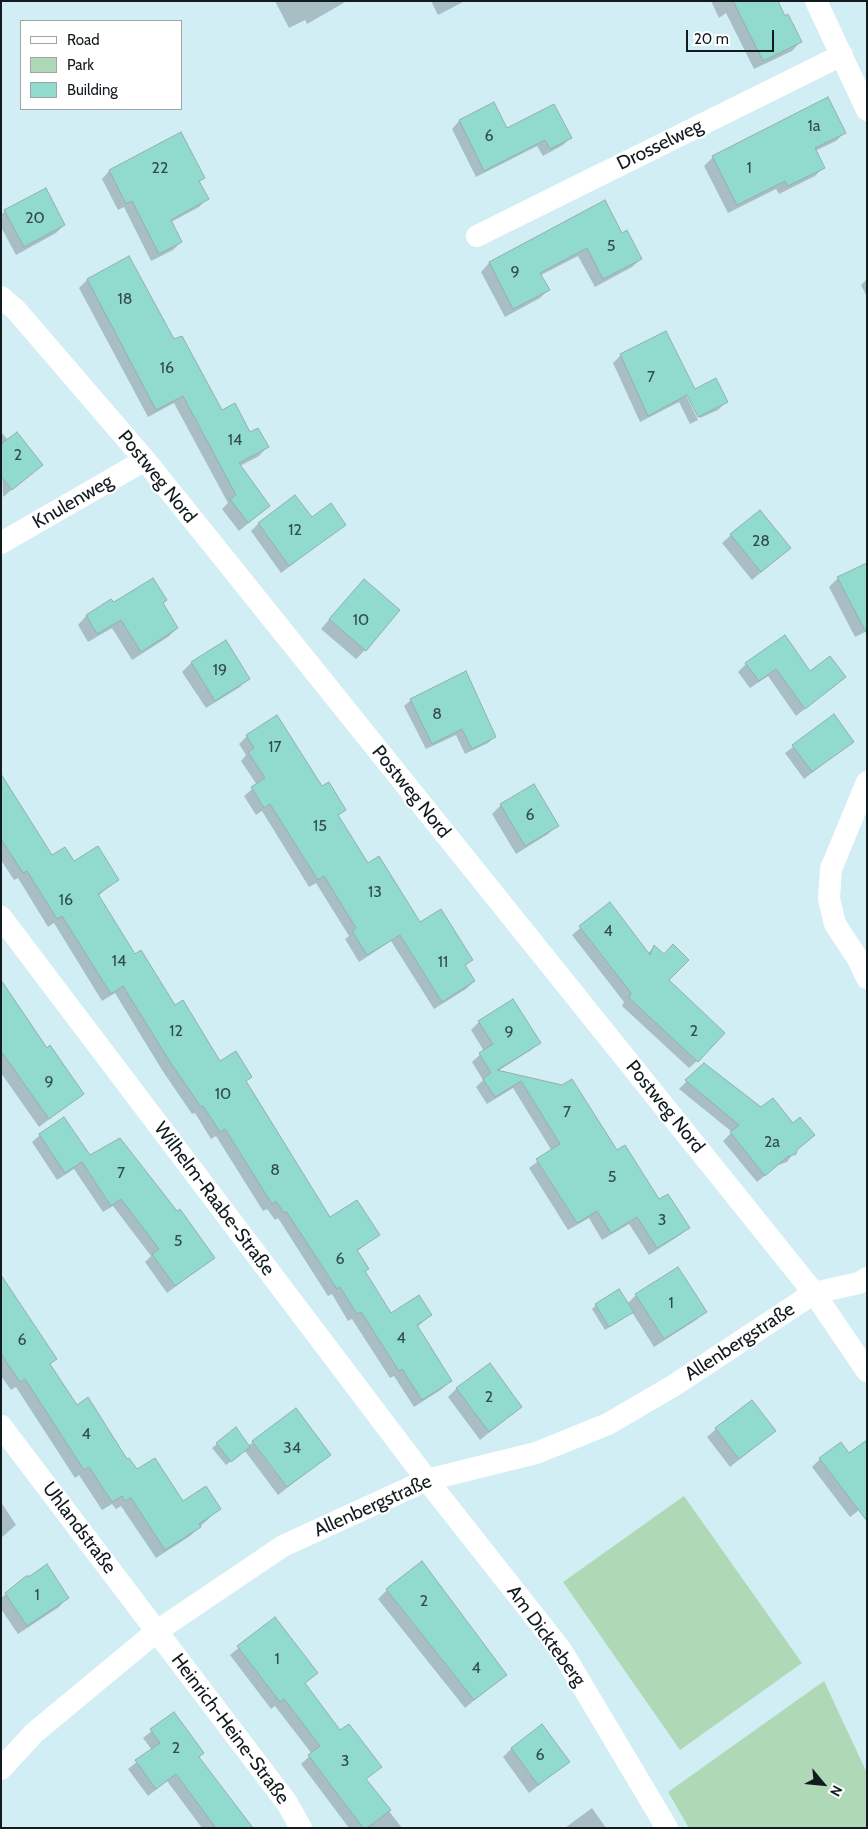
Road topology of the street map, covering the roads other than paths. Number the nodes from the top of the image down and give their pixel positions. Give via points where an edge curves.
1 (816, 1) edge
2 (842, 55) junction
3 (867, 110) edge
4 (477, 236) dead end
5 (1, 297) edge
6 (145, 460) junction
7 (1, 543) edge
8 (867, 782) edge
9 (1, 917) edge
10 (867, 978) edge
11 (867, 1278) edge
12 (814, 1293) junction
13 (867, 1371) edge
14 (1, 1426) edge
15 (427, 1480) junction
16 (157, 1631) junction
17 (1, 1769) edge
18 (301, 1828) edge
19 (667, 1828) edge

1 - 2 street
2 - 3 street
2 - 4 street, Drosselweg
5 - 6 street, Postweg Nord via 16,310
6 - 7 street, Knulenweg
6 - 12 street, Postweg Nord
8 - 10 street via 832,869 829,900 835,924
9 - 15 street, Wilhelm-Raabe-Straße
11 - 12 street, Allenbergstraße
12 - 13 street, Postweg Nord
12 - 15 street, Allenbergstraße via 608,1424 536,1453
14 - 16 street, Uhlandstraße
15 - 16 street, Allenbergstraße via 283,1546
15 - 19 street, Am Dickteberg via 561,1650
16 - 17 street, Allenbergstraße via 34,1733
16 - 18 street, Heinrich-Heine-Straße via 287,1803

